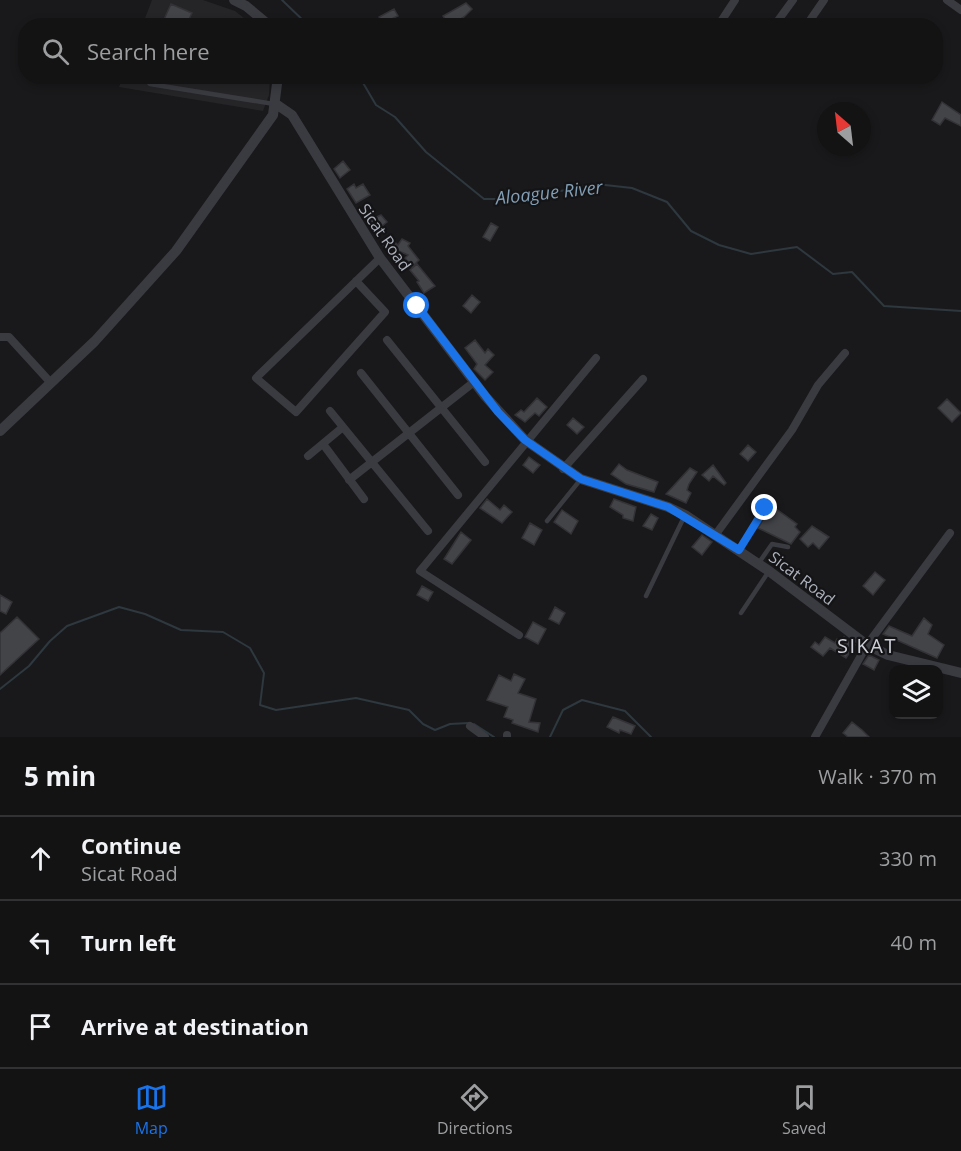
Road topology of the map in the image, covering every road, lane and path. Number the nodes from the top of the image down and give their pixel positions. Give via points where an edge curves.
1 (234, 0) edge
2 (735, 0) edge
3 (793, 0) edge
4 (824, 0) edge
5 (947, 0) edge
6 (961, 10) edge
7 (260, 18) edge
8 (723, 18) edge
9 (780, 18) edge
10 (812, 18) edge
11 (150, 84) edge
12 (277, 84) edge
13 (276, 104) junction
14 (380, 258) junction
15 (356, 281) junction
16 (0, 336) edge
17 (387, 340) dead end
18 (845, 354) dead end
19 (596, 358) dead end
20 (361, 373) dead end
21 (643, 379) dead end
22 (474, 382) junction
23 (51, 383) junction
24 (440, 409) junction
25 (330, 411) dead end
26 (343, 427) junction
27 (0, 431) edge
28 (409, 433) junction
29 (525, 440) junction
30 (323, 444) junction
31 (308, 456) dead end
32 (372, 462) junction
33 (485, 462) dead end
34 (563, 469) junction
35 (581, 479) junction
36 (349, 480) junction
37 (458, 495) dead end
38 (364, 499) dead end
39 (765, 508) dead end
40 (685, 515) junction
41 (547, 521) dead end
42 (428, 531) dead end
43 (950, 532) dead end
44 (716, 534) junction
45 (788, 548) dead end
46 (739, 550) junction
47 (758, 564) junction
48 (769, 571) junction
49 (646, 596) dead end
50 (741, 613) dead end
51 (519, 635) dead end
52 (867, 645) junction
53 (961, 673) edge
54 (470, 726) dead end
55 (485, 737) edge
56 (815, 737) edge

1 - 7 street
2 - 8 street
3 - 9 street
4 - 10 street
5 - 6 street
11 - 13 lane
12 - 13 street
13 - 14 street, Sicat Road via 292,115
13 - 23 street via 273,115 177,251
14 - 15 street
14 - 22 street, Sicat Road
15 - 15 street via 256,378 296,412 386,312
16 - 23 street via 9,337
17 - 24 street
18 - 44 street via 818,385 792,430
19 - 29 street
20 - 28 street
21 - 34 street
22 - 24 street
22 - 29 street, Sicat Road
23 - 27 street
24 - 28 street
24 - 33 street
25 - 26 street
26 - 30 street
26 - 32 street
28 - 32 street
28 - 37 street
29 - 34 street, Sicat Road
29 - 51 street via 420,571
30 - 31 street
30 - 36 street
32 - 36 street
32 - 42 street
34 - 35 street, Sicat Road
35 - 40 street, Sicat Road
35 - 41 lane
36 - 38 street
39 - 46 lane
40 - 44 street, Sicat Road
40 - 49 lane
43 - 52 street
44 - 46 street, Sicat Road
45 - 47 lane via 772,544
46 - 47 street, Sicat Road
47 - 48 street, Sicat Road
48 - 50 lane
48 - 52 street, Sicat Road
52 - 53 street, Sicat Road via 888,655
52 - 56 street
54 - 55 street

